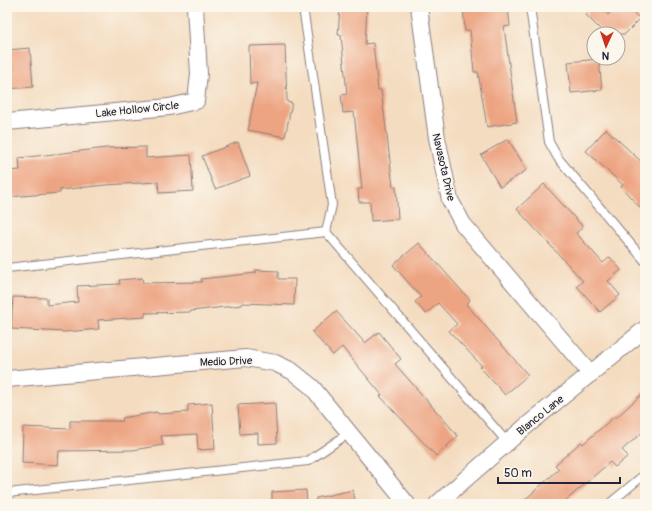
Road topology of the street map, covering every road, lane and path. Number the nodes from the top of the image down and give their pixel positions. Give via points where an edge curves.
1 (195, 7) edge
2 (303, 7) edge
3 (419, 7) edge
4 (530, 7) edge
5 (7, 122) edge
6 (326, 232) junction
7 (645, 261) edge
8 (7, 268) edge
9 (645, 329) edge
10 (591, 374) junction
11 (7, 379) edge
12 (349, 433) junction
13 (507, 442) junction
14 (645, 474) edge
15 (7, 493) edge
16 (407, 504) edge
17 (437, 504) edge
18 (609, 504) edge

1 - 5 street, Lake Hollow Circle via 199,74 196,101 168,107
2 - 6 lane via 332,204
3 - 10 street, Navasota Drive via 437,138 450,200 463,224
4 - 7 lane via 549,142 558,158
6 - 8 lane
6 - 13 lane
9 - 10 street, Blanco Lane
10 - 13 street, Blanco Lane
11 - 12 street, Medio Drive via 246,358 275,362 292,371 312,387
12 - 15 lane via 308,461
12 - 16 street, Medio Drive
13 - 17 street, Blanco Lane
14 - 18 lane

